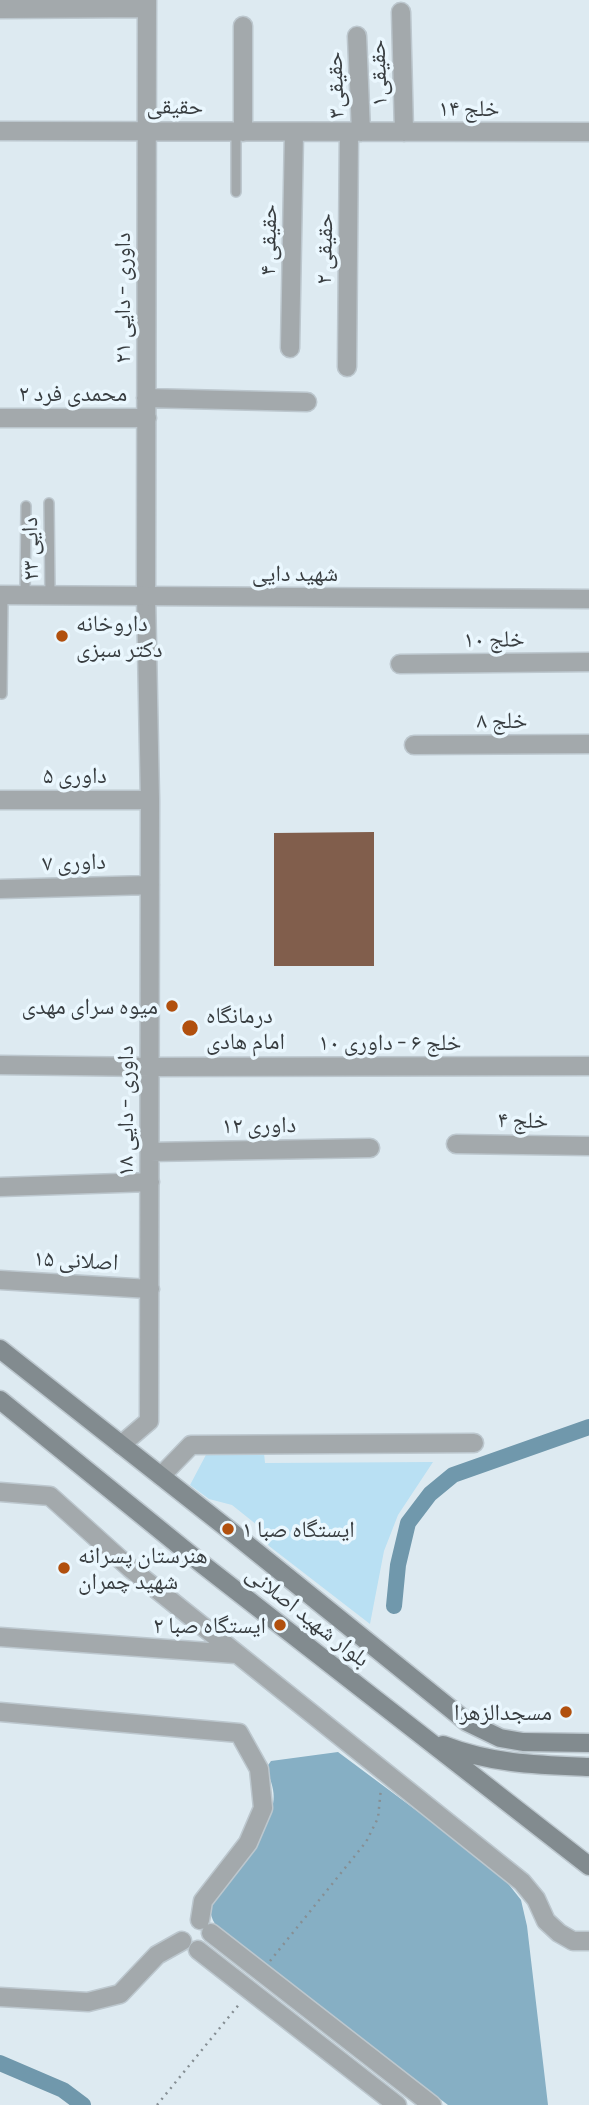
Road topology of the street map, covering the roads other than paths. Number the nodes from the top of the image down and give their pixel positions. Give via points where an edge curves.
1 (147, 4) edge
2 (0, 9) edge
3 (401, 12) dead end
4 (243, 26) dead end
5 (358, 36) dead end
6 (147, 130) junction
7 (0, 131) edge
8 (239, 132) junction
9 (294, 132) junction
10 (355, 132) junction
11 (404, 132) junction
12 (589, 132) edge
13 (236, 192) dead end
14 (290, 348) dead end
15 (347, 367) dead end
16 (146, 398) junction
17 (307, 402) dead end
18 (0, 418) edge
19 (146, 418) junction
20 (49, 503) dead end
21 (26, 506) dead end
22 (1, 595) edge
23 (25, 595) junction
24 (50, 595) junction
25 (146, 596) junction
26 (589, 599) edge
27 (589, 662) edge
28 (400, 664) dead end
29 (2, 694) dead end
30 (589, 744) edge
31 (414, 745) dead end
32 (0, 800) edge
33 (150, 800) junction
34 (150, 885) junction
35 (0, 889) edge
36 (0, 1065) edge
37 (589, 1066) edge
38 (150, 1067) junction
39 (456, 1144) dead end
40 (589, 1146) edge
41 (370, 1148) dead end
42 (150, 1152) junction
43 (150, 1182) junction
44 (0, 1187) edge
45 (0, 1280) edge
46 (150, 1289) junction
47 (0, 1349) edge
48 (0, 1401) edge
49 (474, 1443) dead end
50 (121, 1445) junction
51 (161, 1476) junction
52 (0, 1492) edge
53 (0, 1637) edge
54 (236, 1654) junction
55 (0, 1712) edge
56 (427, 1739) junction
57 (589, 1743) edge
58 (589, 1767) edge
59 (589, 1866) edge
60 (205, 1927) junction
61 (589, 1941) edge
62 (190, 1945) junction
63 (0, 1997) edge
64 (306, 2007) junction
65 (292, 2024) junction
66 (412, 2099) edge
67 (397, 2105) edge
68 (432, 2105) edge

1 - 2 street
1 - 6 street, داوری - دایی ۲۱
3 - 11 street, حقیقی۱
4 - 8 street
5 - 10 street, حقیقی۳
6 - 7 street, حقیقی
6 - 8 street, حقیقی
6 - 16 street, داوری - دایی ۲۱
8 - 9 street, حقیقی
8 - 13 lane
9 - 10 street, حقیقی
9 - 14 street, حقیقی ۴
10 - 11 street, خلج ۱۴
10 - 15 street, حقیقی ۲
11 - 12 street, خلج ۱۴
16 - 17 street
16 - 19 street, داوری - دایی ۲۱
18 - 19 street, محمدی فرد ۲
19 - 25 street, داوری - دایی ۲۱
20 - 24 lane, دایی ۲۳
21 - 23 lane
22 - 23 street, شهید دایی
22 - 29 lane
23 - 24 street, شهید دایی
24 - 25 street, شهید دایی
25 - 26 street, شهید دایی
25 - 33 street, داوری - دایی ۱۸
27 - 28 street, خلج ۱۰
30 - 31 street, خلج ۸
32 - 33 street, داوری ۵
33 - 34 street, داوری - دایی ۱۸
34 - 35 street, داوری ۷
34 - 38 street, داوری - دایی ۱۸
36 - 38 street, خلج ۶ - داوری ۱۰
37 - 38 street, خلج ۶ - داوری ۱۰
38 - 42 street, داوری - دایی ۱۸
39 - 40 street, خلج ۴
41 - 42 street, داوری ۱۲
42 - 43 street, داوری - دایی ۱۸
43 - 44 street
43 - 46 street, داوری - دایی ۱۸
45 - 46 street, اصلانی ۱۵
46 - 50 street, داوری - دایی ۱۸ via 149,1421
47 - 50 main road, بلوار شهید اصلانی
48 - 56 main road, بلوار شهید اصلانی
49 - 51 street via 191,1445
50 - 51 main road, بلوار شهید اصلانی
51 - 57 main road, بلوار شهید اصلانی via 467,1722 500,1738 523,1742
52 - 54 street via 50,1496
53 - 54 street
54 - 61 street via 522,1882 559,1933 573,1941
55 - 60 street via 239,1733 259,1769 263,1808 248,1843 203,1901
56 - 58 main road via 469,1755 521,1764
56 - 59 main road, بلوار شهید اصلانی
60 - 62 street via 210,1940 206,1946
60 - 62 street via 194,1920 184,1925 181,1933
60 - 64 street
62 - 63 street via 158,1955 120,1994 88,2001
62 - 65 street
64 - 65 street
64 - 66 street
65 - 67 street
66 - 68 street

